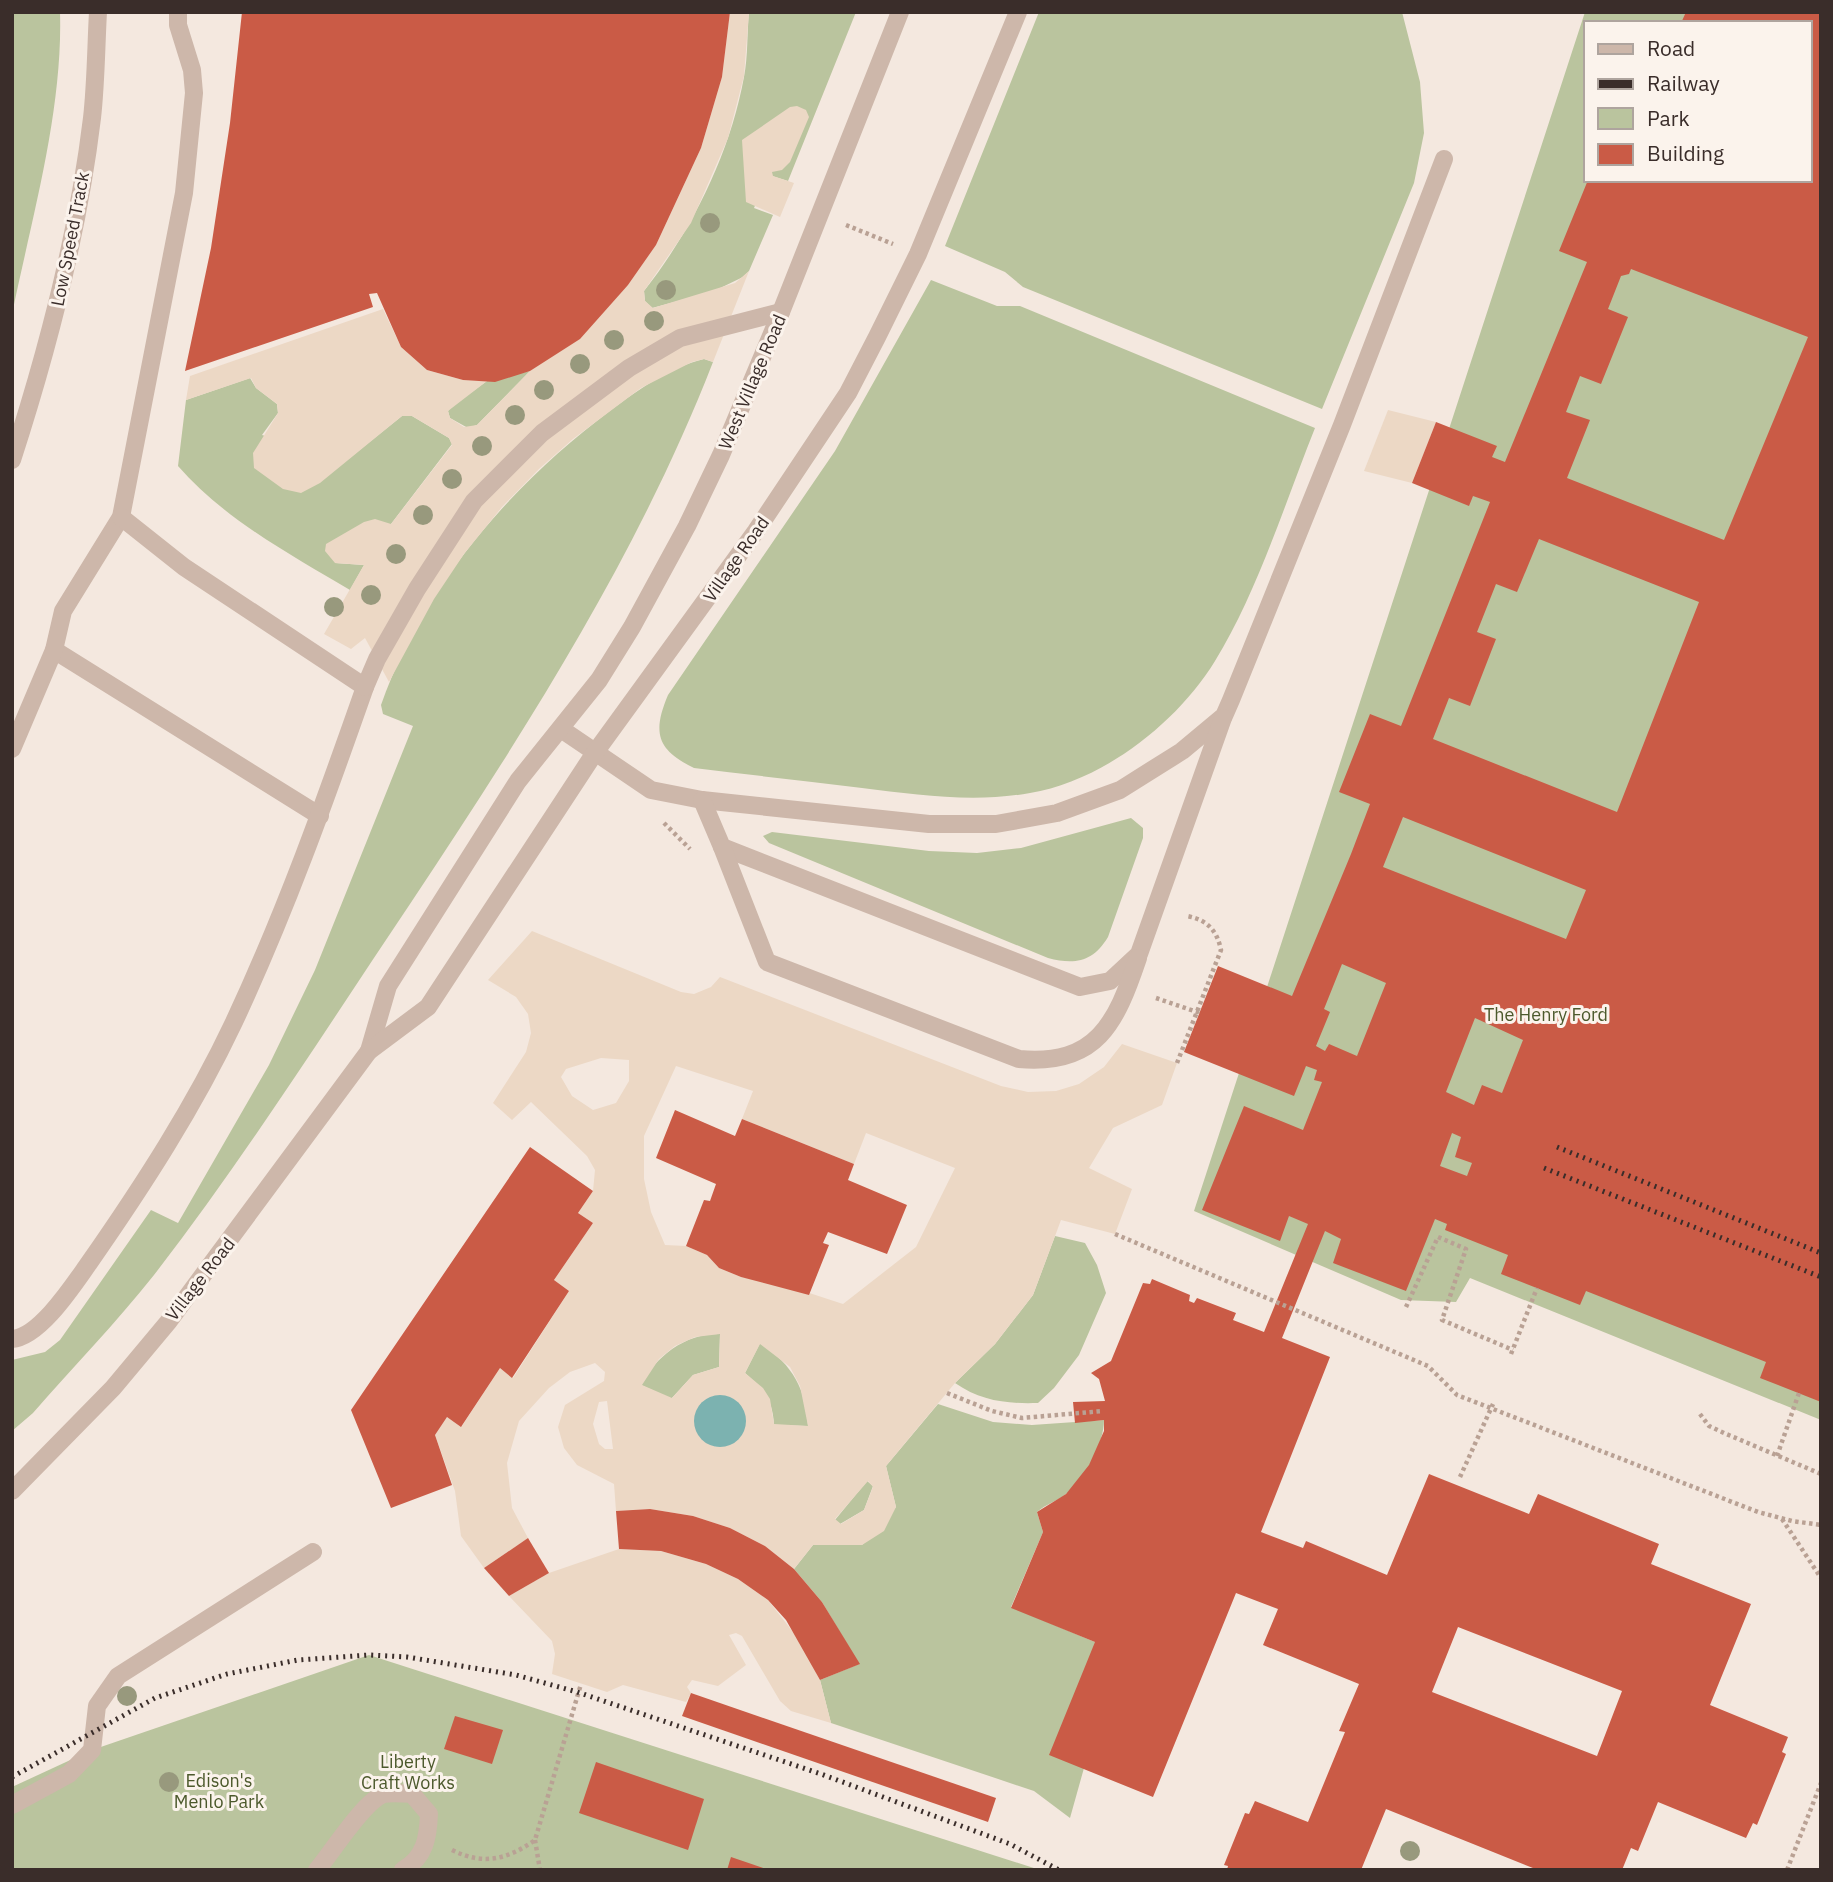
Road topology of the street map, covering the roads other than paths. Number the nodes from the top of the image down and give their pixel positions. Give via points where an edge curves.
1 (98, 12) edge
2 (178, 12) edge
3 (900, 12) edge
4 (1018, 12) edge
5 (1444, 159) dead end
6 (781, 312) junction
7 (12, 460) edge
8 (121, 517) junction
9 (54, 650) junction
10 (365, 687) junction
11 (1224, 716) junction
12 (561, 729) junction
13 (12, 749) edge
14 (594, 754) junction
15 (702, 800) junction
16 (320, 816) junction
17 (722, 846) junction
18 (1139, 954) junction
19 (369, 1051) junction
20 (12, 1339) edge
21 (12, 1491) edge
22 (313, 1552) dead end
23 (12, 1805) edge
24 (317, 1870) edge
25 (402, 1870) edge

1 - 7 street, Low Speed Track via 92,118 72,236 47,346
2 - 8 street via 194,93 184,193
3 - 6 street, West Village Road
4 - 14 street, Village Road via 918,254 848,393 705,604
5 - 11 street
6 - 10 street via 680,338 629,368 542,433 474,501 417,589
6 - 12 street, West Village Road via 687,526 632,627
8 - 9 street via 63,611
8 - 10 street via 184,567
9 - 13 street
9 - 16 street
10 - 16 street
11 - 15 street via 1182,751 1120,790 1058,813 996,824 929,824
11 - 18 street
12 - 14 street
12 - 19 street, Village Road via 518,781 388,986
14 - 15 street via 651,790
14 - 19 street, Village Road via 428,1007
15 - 17 street
16 - 20 street via 233,1025 182,1119 73,1285 37,1328
17 - 18 street via 1080,987 1110,981
17 - 18 street via 767,962 1019,1059 1069,1056 1098,1040 1126,992
19 - 21 street, Village Road via 169,1321 113,1388
22 - 23 street via 118,1676 97,1706 92,1750 69,1774
24 - 25 street via 360,1811 383,1794 412,1794 429,1814 428,1836 417,1861

